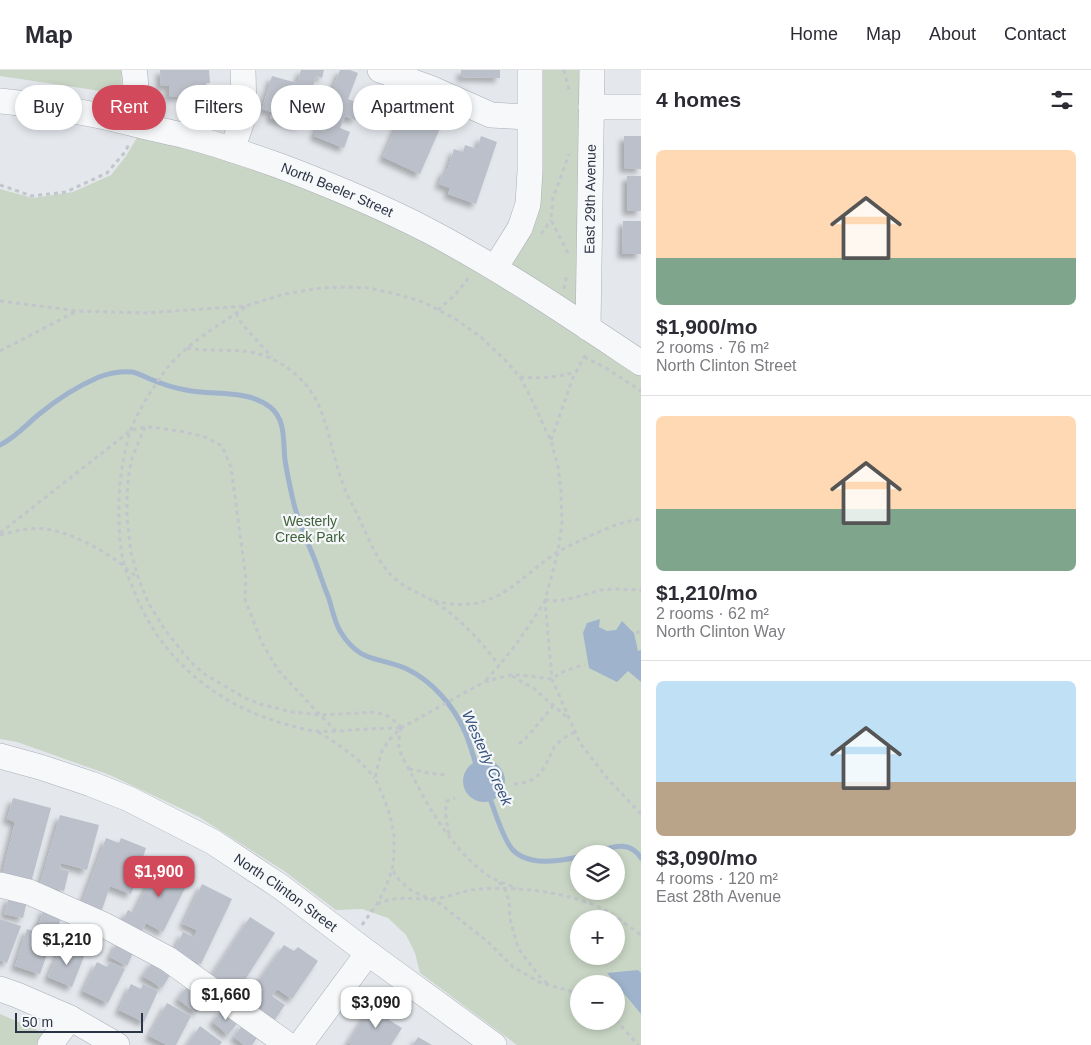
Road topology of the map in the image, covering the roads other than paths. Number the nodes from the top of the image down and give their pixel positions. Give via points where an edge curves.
1 (134, 70) edge
2 (243, 70) edge
3 (380, 70) edge
4 (530, 70) edge
5 (592, 70) edge
6 (430, 79) edge
7 (136, 85) edge
8 (0, 100) edge
9 (581, 101) junction
10 (641, 107) edge
11 (92, 114) edge
12 (529, 117) junction
13 (161, 130) edge
14 (232, 150) junction
15 (487, 264) junction
16 (589, 339) junction
17 (641, 363) edge
18 (0, 756) edge
19 (0, 885) edge
20 (360, 946) junction
21 (0, 989) edge
22 (70, 1018) junction
23 (50, 1045) edge
24 (118, 1045) edge
25 (288, 1045) edge
26 (300, 1045) edge
27 (494, 1045) edge

1 - 7 street
2 - 14 street via 244,115
3 - 6 street
4 - 12 street
5 - 9 street, East 29th Avenue
6 - 12 street via 491,115
8 - 11 street, North Beeler Street
9 - 10 street
9 - 16 street, East 29th Avenue
12 - 15 street via 528,204 520,228
13 - 14 street, North Beeler Street
14 - 15 street, North Beeler Street via 369,202
15 - 16 street, North Beeler Street via 560,310
16 - 17 street, North Beeler Street
18 - 20 street, North Clinton Street via 121,796 213,842 281,887
19 - 25 street via 29,892 97,922 168,959
20 - 26 street
20 - 27 street, North Clinton Street
21 - 22 street
22 - 23 street
22 - 24 street

